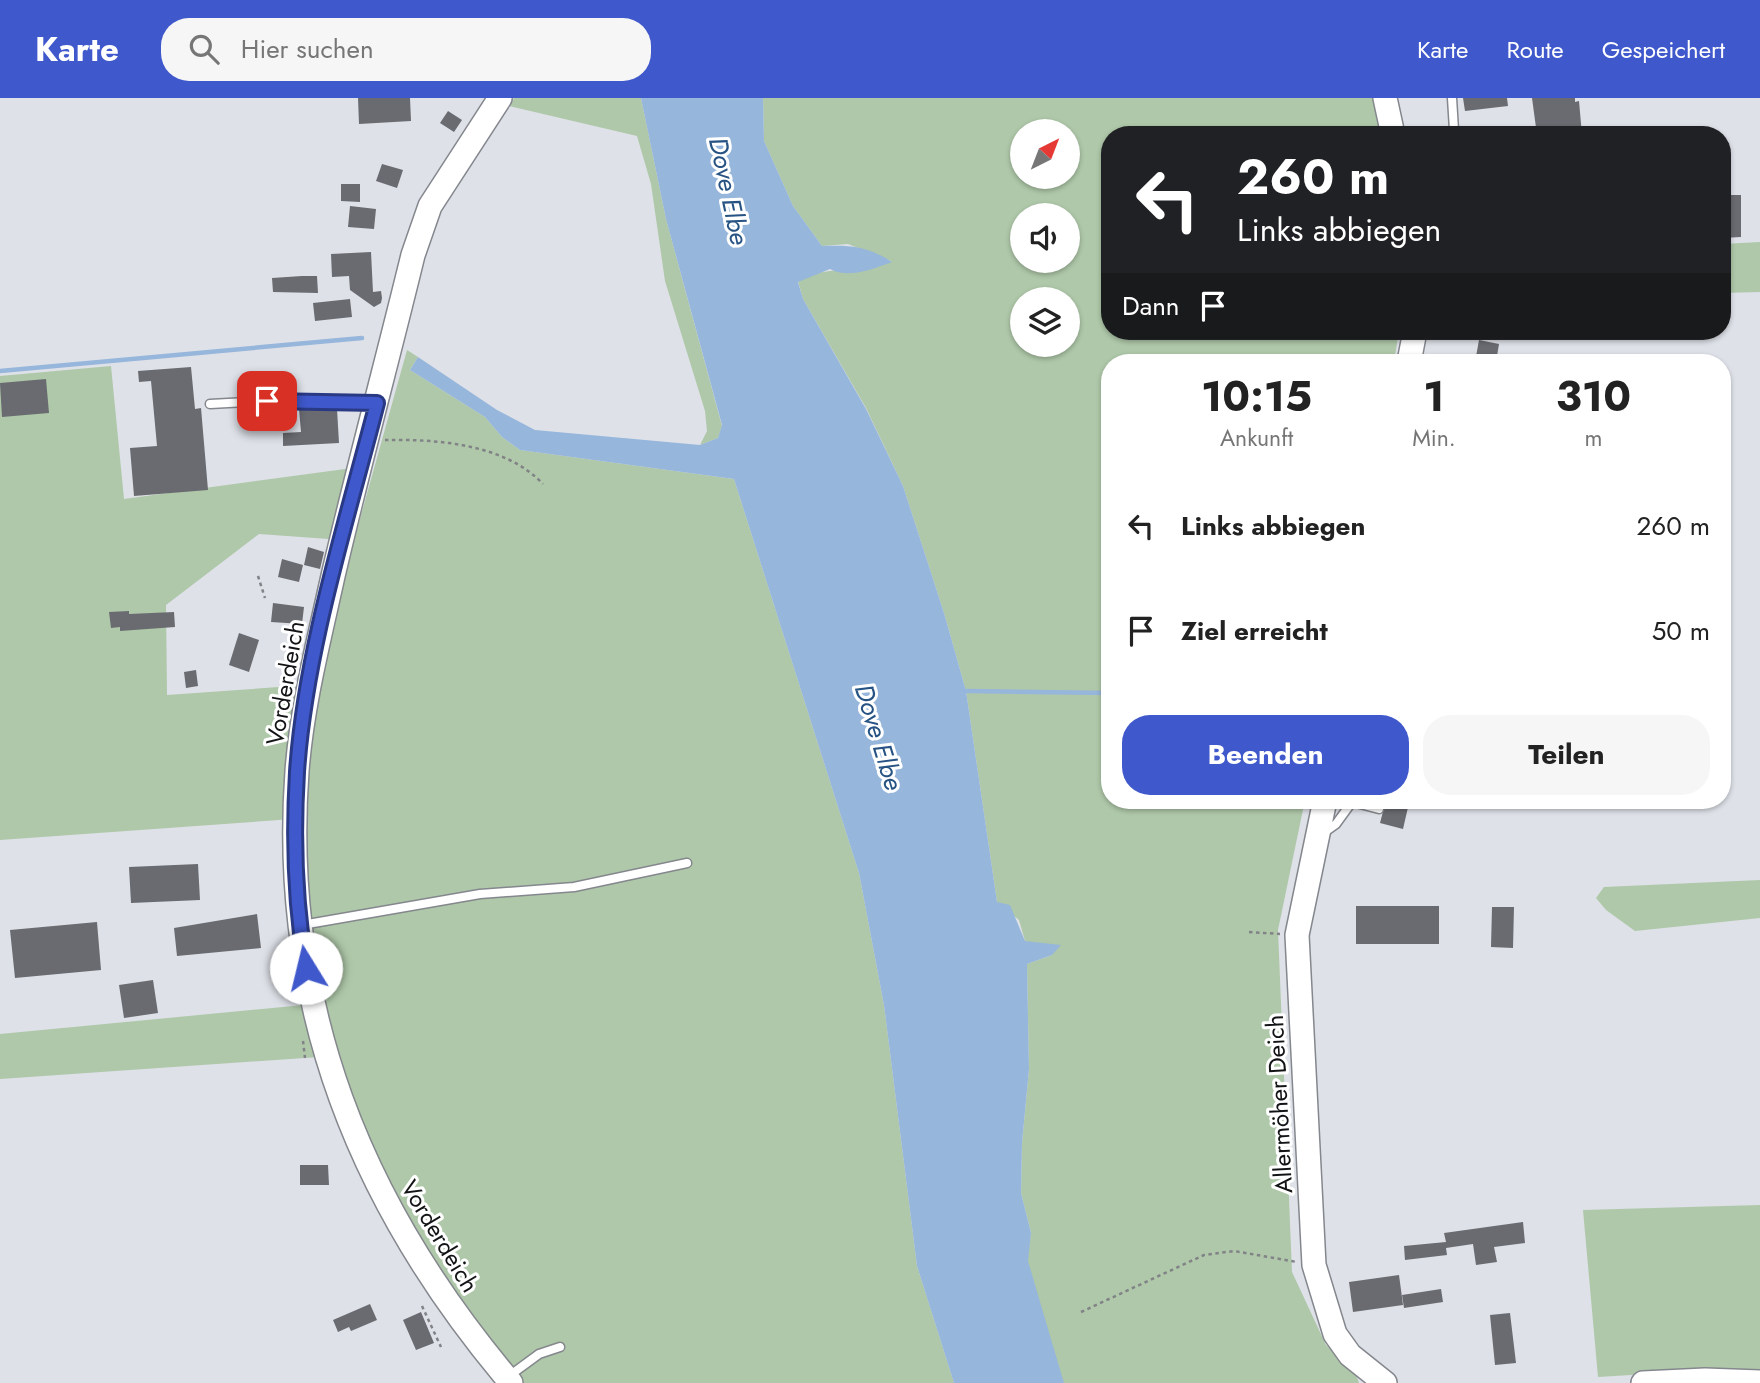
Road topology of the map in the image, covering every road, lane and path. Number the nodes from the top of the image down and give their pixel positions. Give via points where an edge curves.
1 (500, 98) edge
2 (1385, 98) edge
3 (1451, 98) edge
4 (1390, 126) edge
5 (1454, 126) edge
6 (377, 403) junction
7 (210, 404) dead end
8 (368, 440) junction
9 (543, 484) dead end
10 (258, 576) dead end
11 (265, 598) dead end
12 (1323, 809) edge
13 (1347, 809) edge
14 (1317, 838) junction
15 (687, 863) dead end
16 (299, 925) junction
17 (1249, 932) dead end
18 (1297, 935) junction
19 (1314, 1265) junction
20 (422, 1306) dead end
21 (1081, 1312) dead end
22 (441, 1347) dead end
23 (560, 1347) dead end
24 (508, 1381) edge
25 (1760, 1382) edge
26 (1385, 1383) edge
27 (1643, 1383) edge

1 - 6 street, Vorderdeich via 425,215
2 - 4 street
3 - 5 lane
6 - 7 lane
6 - 8 street, Vorderdeich
8 - 9 path via 461,446 509,458 528,468
8 - 16 street, Vorderdeich via 320,630 302,731 295,826
10 - 11 path
12 - 14 street, Allermöher Deich
13 - 14 lane
14 - 18 street, Allermöher Deich
15 - 16 lane via 574,887 480,894
16 - 24 street, Vorderdeich via 318,1032 363,1154 425,1268
17 - 18 path
18 - 19 street, Allermöher Deich
19 - 21 path via 1234,1251 1204,1255
19 - 26 street, Allermöher Deich via 1335,1334 1350,1356
20 - 22 path
23 - 24 lane via 539,1354
25 - 27 street

